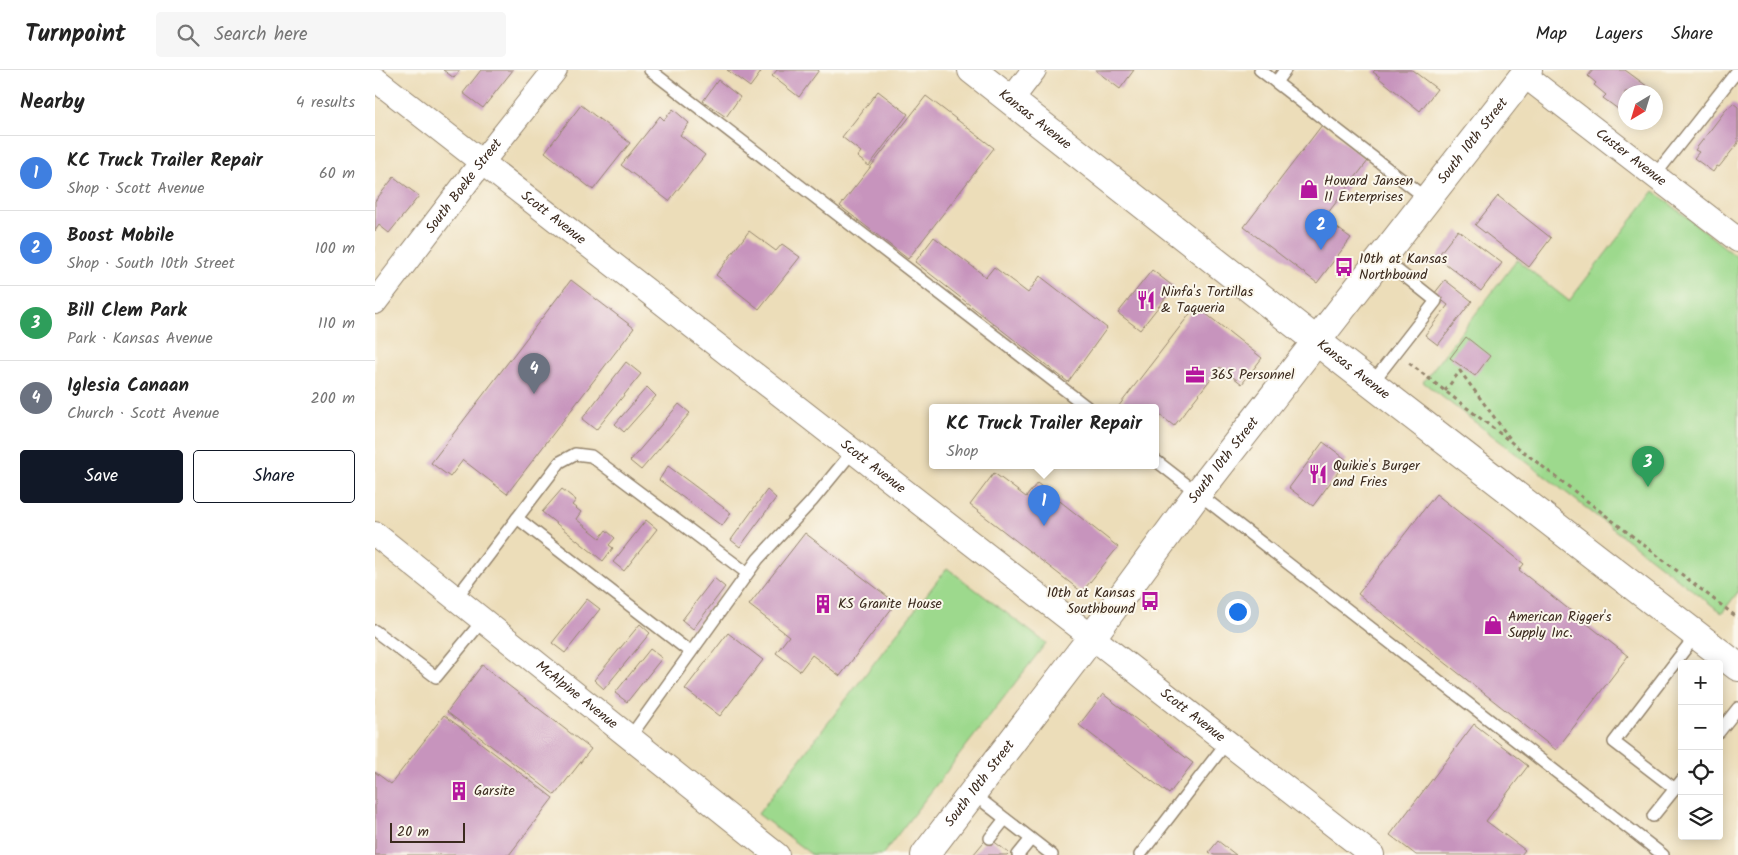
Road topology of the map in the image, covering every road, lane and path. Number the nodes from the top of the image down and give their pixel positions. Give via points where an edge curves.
1 (555, 70) edge
2 (650, 70) edge
3 (972, 70) edge
4 (1034, 70) edge
5 (1260, 70) edge
6 (1285, 70) edge
7 (1738, 70) edge
8 (1526, 72) edge
9 (375, 79) edge
10 (1276, 82) junction
11 (1011, 100) junction
12 (482, 162) junction
13 (1655, 175) junction
14 (1427, 199) junction
15 (1738, 240) edge
16 (1381, 258) junction
17 (375, 302) edge
18 (1317, 341) junction
19 (1397, 354) junction
20 (1372, 384) junction
21 (1445, 391) junction
22 (1083, 404) edge
23 (1514, 445) junction
24 (853, 451) junction
25 (1159, 463) edge
26 (1198, 493) junction
27 (517, 518) junction
28 (375, 534) edge
29 (747, 573) junction
30 (456, 598) junction
31 (1738, 618) edge
32 (483, 620) junction
33 (375, 631) edge
34 (1696, 635) junction
35 (1092, 637) junction
36 (690, 652) junction
37 (1738, 667) edge
38 (1738, 708) edge
39 (1723, 727) edge
40 (630, 737) junction
41 (1227, 742) junction
42 (1678, 784) edge
43 (972, 793) junction
44 (1653, 816) dead end
45 (1005, 819) junction
46 (990, 838) dead end
47 (1031, 839) junction
48 (777, 855) edge
49 (925, 855) edge
50 (1018, 855) edge
51 (1052, 855) edge
52 (1140, 855) edge
53 (1372, 855) edge
54 (1663, 855) edge

1 - 12 street, South Boeke Street
2 - 22 lane
3 - 11 street, Kansas Avenue
4 - 11 street
5 - 10 lane
6 - 10 lane
7 - 13 lane
8 - 13 street, Custer Avenue
8 - 14 street, South 10th Street
9 - 12 street, Scott Avenue
10 - 14 lane
11 - 18 street, Kansas Avenue
12 - 17 street, South Boeke Street
12 - 24 street, Scott Avenue
13 - 15 street, Custer Avenue
14 - 16 street, South 10th Street
16 - 18 street, South 10th Street
16 - 19 lane via 1436,301
18 - 20 street, Kansas Avenue
18 - 26 street, South 10th Street
19 - 20 lane
19 - 21 path
20 - 34 street, Kansas Avenue
21 - 23 path
21 - 23 path via 1460,371
23 - 31 path
24 - 29 lane
24 - 35 street, Scott Avenue
25 - 26 lane
26 - 35 street, South 10th Street
26 - 54 lane
27 - 29 lane via 560,462 575,454 591,456
27 - 30 lane
27 - 36 lane
28 - 30 street, McAlpine Avenue
29 - 36 lane
30 - 32 street, McAlpine Avenue
32 - 33 lane via 436,677
32 - 40 street, McAlpine Avenue
34 - 37 street, Kansas Avenue
34 - 42 lane via 1614,742
35 - 41 street, Scott Avenue
35 - 43 street, South 10th Street
36 - 40 lane
38 - 39 lane
40 - 48 street, McAlpine Avenue
41 - 52 lane
41 - 53 street, Scott Avenue
42 - 44 lane
43 - 45 lane
43 - 49 street, South 10th Street
45 - 46 lane
45 - 47 lane
47 - 50 lane
47 - 51 lane

